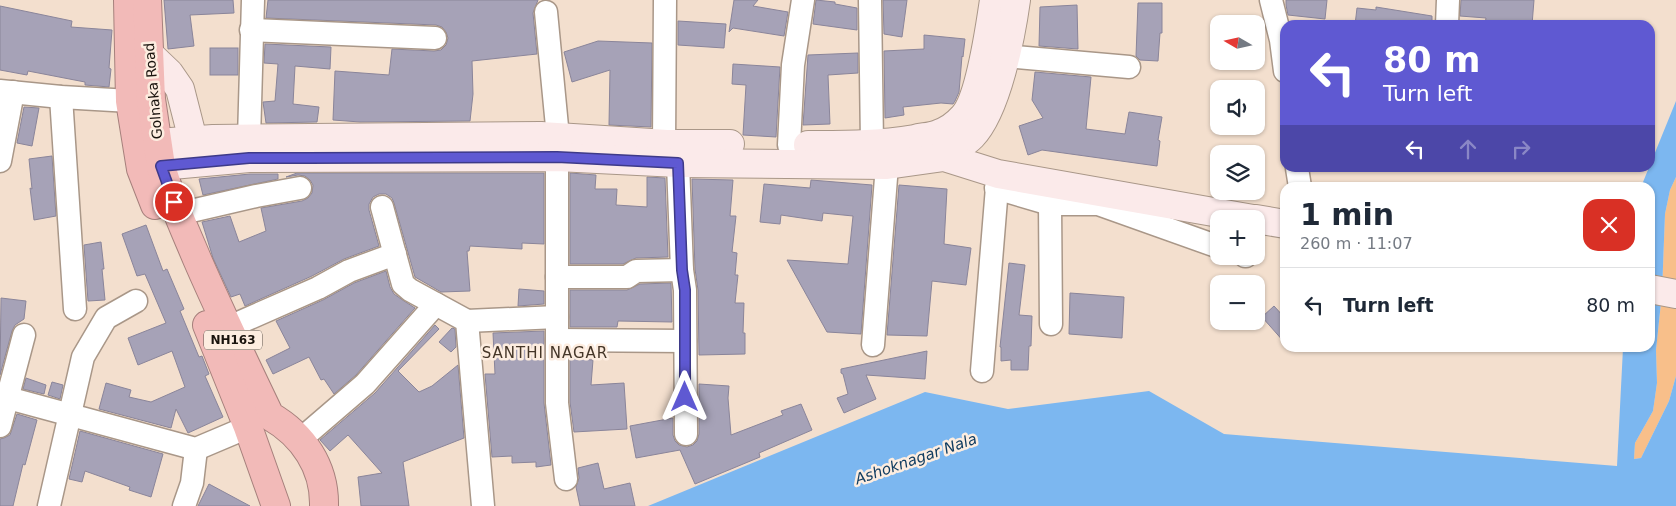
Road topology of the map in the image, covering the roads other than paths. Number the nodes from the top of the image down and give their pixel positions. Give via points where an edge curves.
1 (128, 0) edge
2 (147, 0) edge
3 (253, 0) edge
4 (665, 0) edge
5 (803, 0) edge
6 (870, 0) edge
7 (994, 0) edge
8 (1016, 0) edge
9 (1272, 0) edge
10 (1448, 0) edge
11 (546, 12) dead end
12 (1446, 20) edge
13 (1280, 29) edge
14 (251, 30) junction
15 (435, 38) dead end
16 (148, 53) junction
17 (1005, 56) junction
18 (1128, 67) dead end
19 (6, 91) edge
20 (60, 97) junction
21 (130, 101) junction
22 (249, 139) junction
23 (193, 140) junction
24 (789, 145) junction
25 (936, 146) junction
26 (557, 147) junction
27 (159, 154) junction
28 (671, 154) junction
29 (879, 154) junction
30 (0, 161) edge
31 (997, 181) junction
32 (300, 188) dead end
33 (1050, 204) junction
34 (382, 207) dead end
35 (1210, 212) edge
36 (178, 214) junction
37 (1265, 221) edge
38 (1280, 223) edge
39 (1210, 244) edge
40 (396, 254) junction
41 (682, 270) junction
42 (557, 277) junction
43 (1655, 290) edge
44 (1676, 294) edge
45 (136, 301) dead end
46 (436, 304) junction
47 (75, 308) dead end
48 (557, 317) junction
49 (467, 322) junction
50 (1051, 324) dead end
51 (227, 328) junction
52 (24, 335) dead end
53 (557, 340) junction
54 (685, 341) junction
55 (873, 345) dead end
56 (982, 371) dead end
57 (8, 398) junction
58 (70, 414) junction
59 (0, 426) edge
60 (248, 428) junction
61 (686, 434) dead end
62 (301, 439) junction
63 (196, 449) junction
64 (566, 479) dead end
65 (324, 502) edge
66 (49, 506) edge
67 (184, 506) edge
68 (275, 506) edge
69 (483, 506) edge

1 - 21 highway, Golnaka Road / NH163
2 - 16 highway, Golnaka Road / NH163
3 - 14 street
4 - 28 street
5 - 24 street via 793,65
6 - 29 street
7 - 25 street via 971,104 952,127 937,134
8 - 17 street
9 - 13 street
10 - 12 street
11 - 26 street
14 - 15 street
14 - 22 street
16 - 23 street via 180,89
16 - 27 highway, Golnaka Road / NH163
17 - 18 street
17 - 25 street via 999,81 979,128 964,143
19 - 20 street
19 - 30 street
20 - 21 street
20 - 47 street
21 - 60 highway, Golnaka Road / NH163 via 141,169
22 - 23 street
22 - 26 street via 541,136
23 - 27 street
24 - 28 street
24 - 29 street
25 - 29 street
25 - 31 street
26 - 27 street via 249,158
26 - 28 street
26 - 42 street
27 - 36 highway, Golnaka Road / NH163
28 - 29 street
28 - 41 street
29 - 55 street
31 - 33 street
31 - 35 street
31 - 56 street
32 - 36 street
33 - 39 street via 1098,204
33 - 50 street
34 - 40 street
36 - 51 highway, Golnaka Road / NH163
37 - 38 street
40 - 46 street via 403,284
40 - 51 street via 349,271
41 - 42 street via 636,271 627,277
41 - 54 street
42 - 48 street
43 - 44 street
45 - 58 street via 106,318 92,341 83,357
46 - 49 street
46 - 62 street via 366,384
48 - 49 street
48 - 53 street
49 - 69 street
51 - 62 highway, Golnaka Road / NH163 via 270,416
52 - 57 street
53 - 54 street
53 - 64 street via 557,403
54 - 61 street
57 - 58 street
57 - 59 street
58 - 63 street
58 - 66 street
60 - 63 street
60 - 68 highway, Golnaka Road / NH163
62 - 65 highway, Golnaka Road / NH163 via 320,474
63 - 67 street via 192,482

